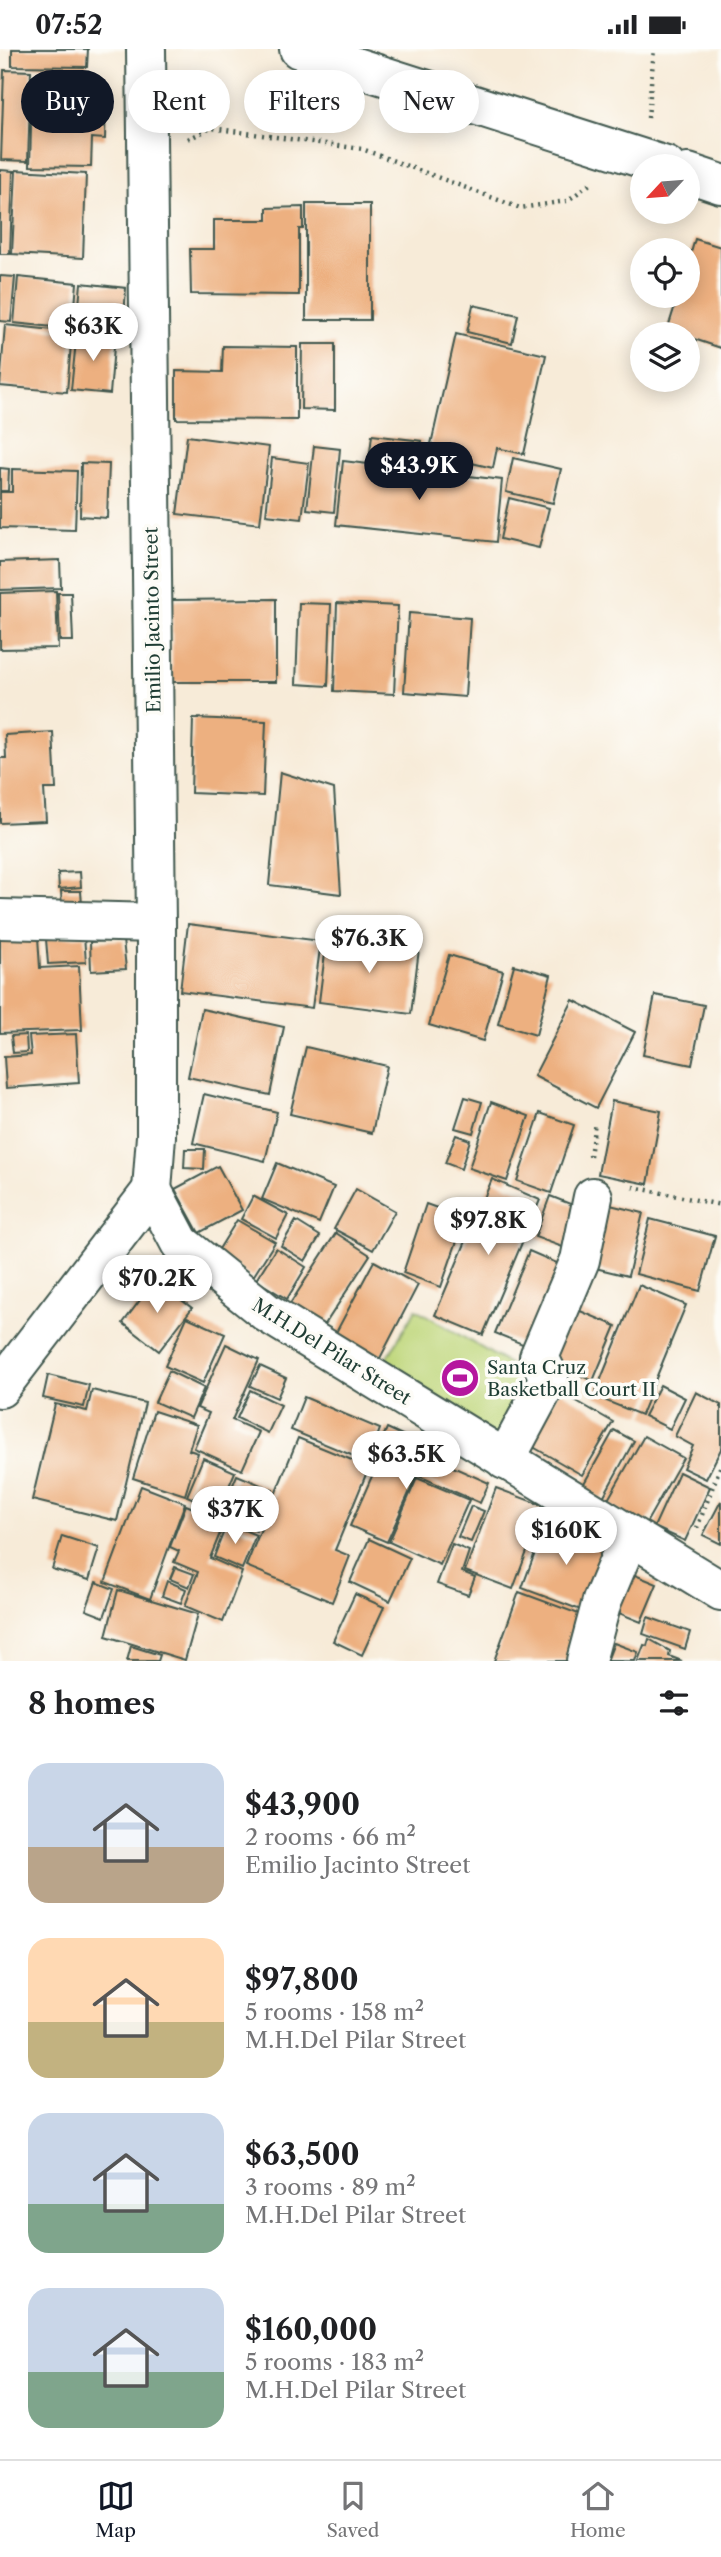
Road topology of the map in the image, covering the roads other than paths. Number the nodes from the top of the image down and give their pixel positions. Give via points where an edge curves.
1 (146, 49) edge
2 (299, 49) edge
3 (630, 154) edge
4 (700, 177) edge
5 (721, 184) edge
6 (0, 919) edge
7 (156, 923) junction
8 (603, 1182) road end
9 (152, 1191) junction
10 (0, 1388) edge
11 (505, 1460) junction
12 (629, 1537) junction
13 (721, 1591) edge
14 (586, 1661) edge

1 - 7 street, Emilio Jacinto Street
2 - 3 street
4 - 5 street
6 - 7 street
7 - 9 street, Emilio Jacinto Street
8 - 11 street via 580,1260 539,1357 549,1378
9 - 10 street
9 - 11 street, M.H.Del Pilar Street via 180,1243 267,1313
11 - 12 street, M.H.Del Pilar Street
12 - 13 street, M.H.Del Pilar Street
12 - 14 street via 602,1601

